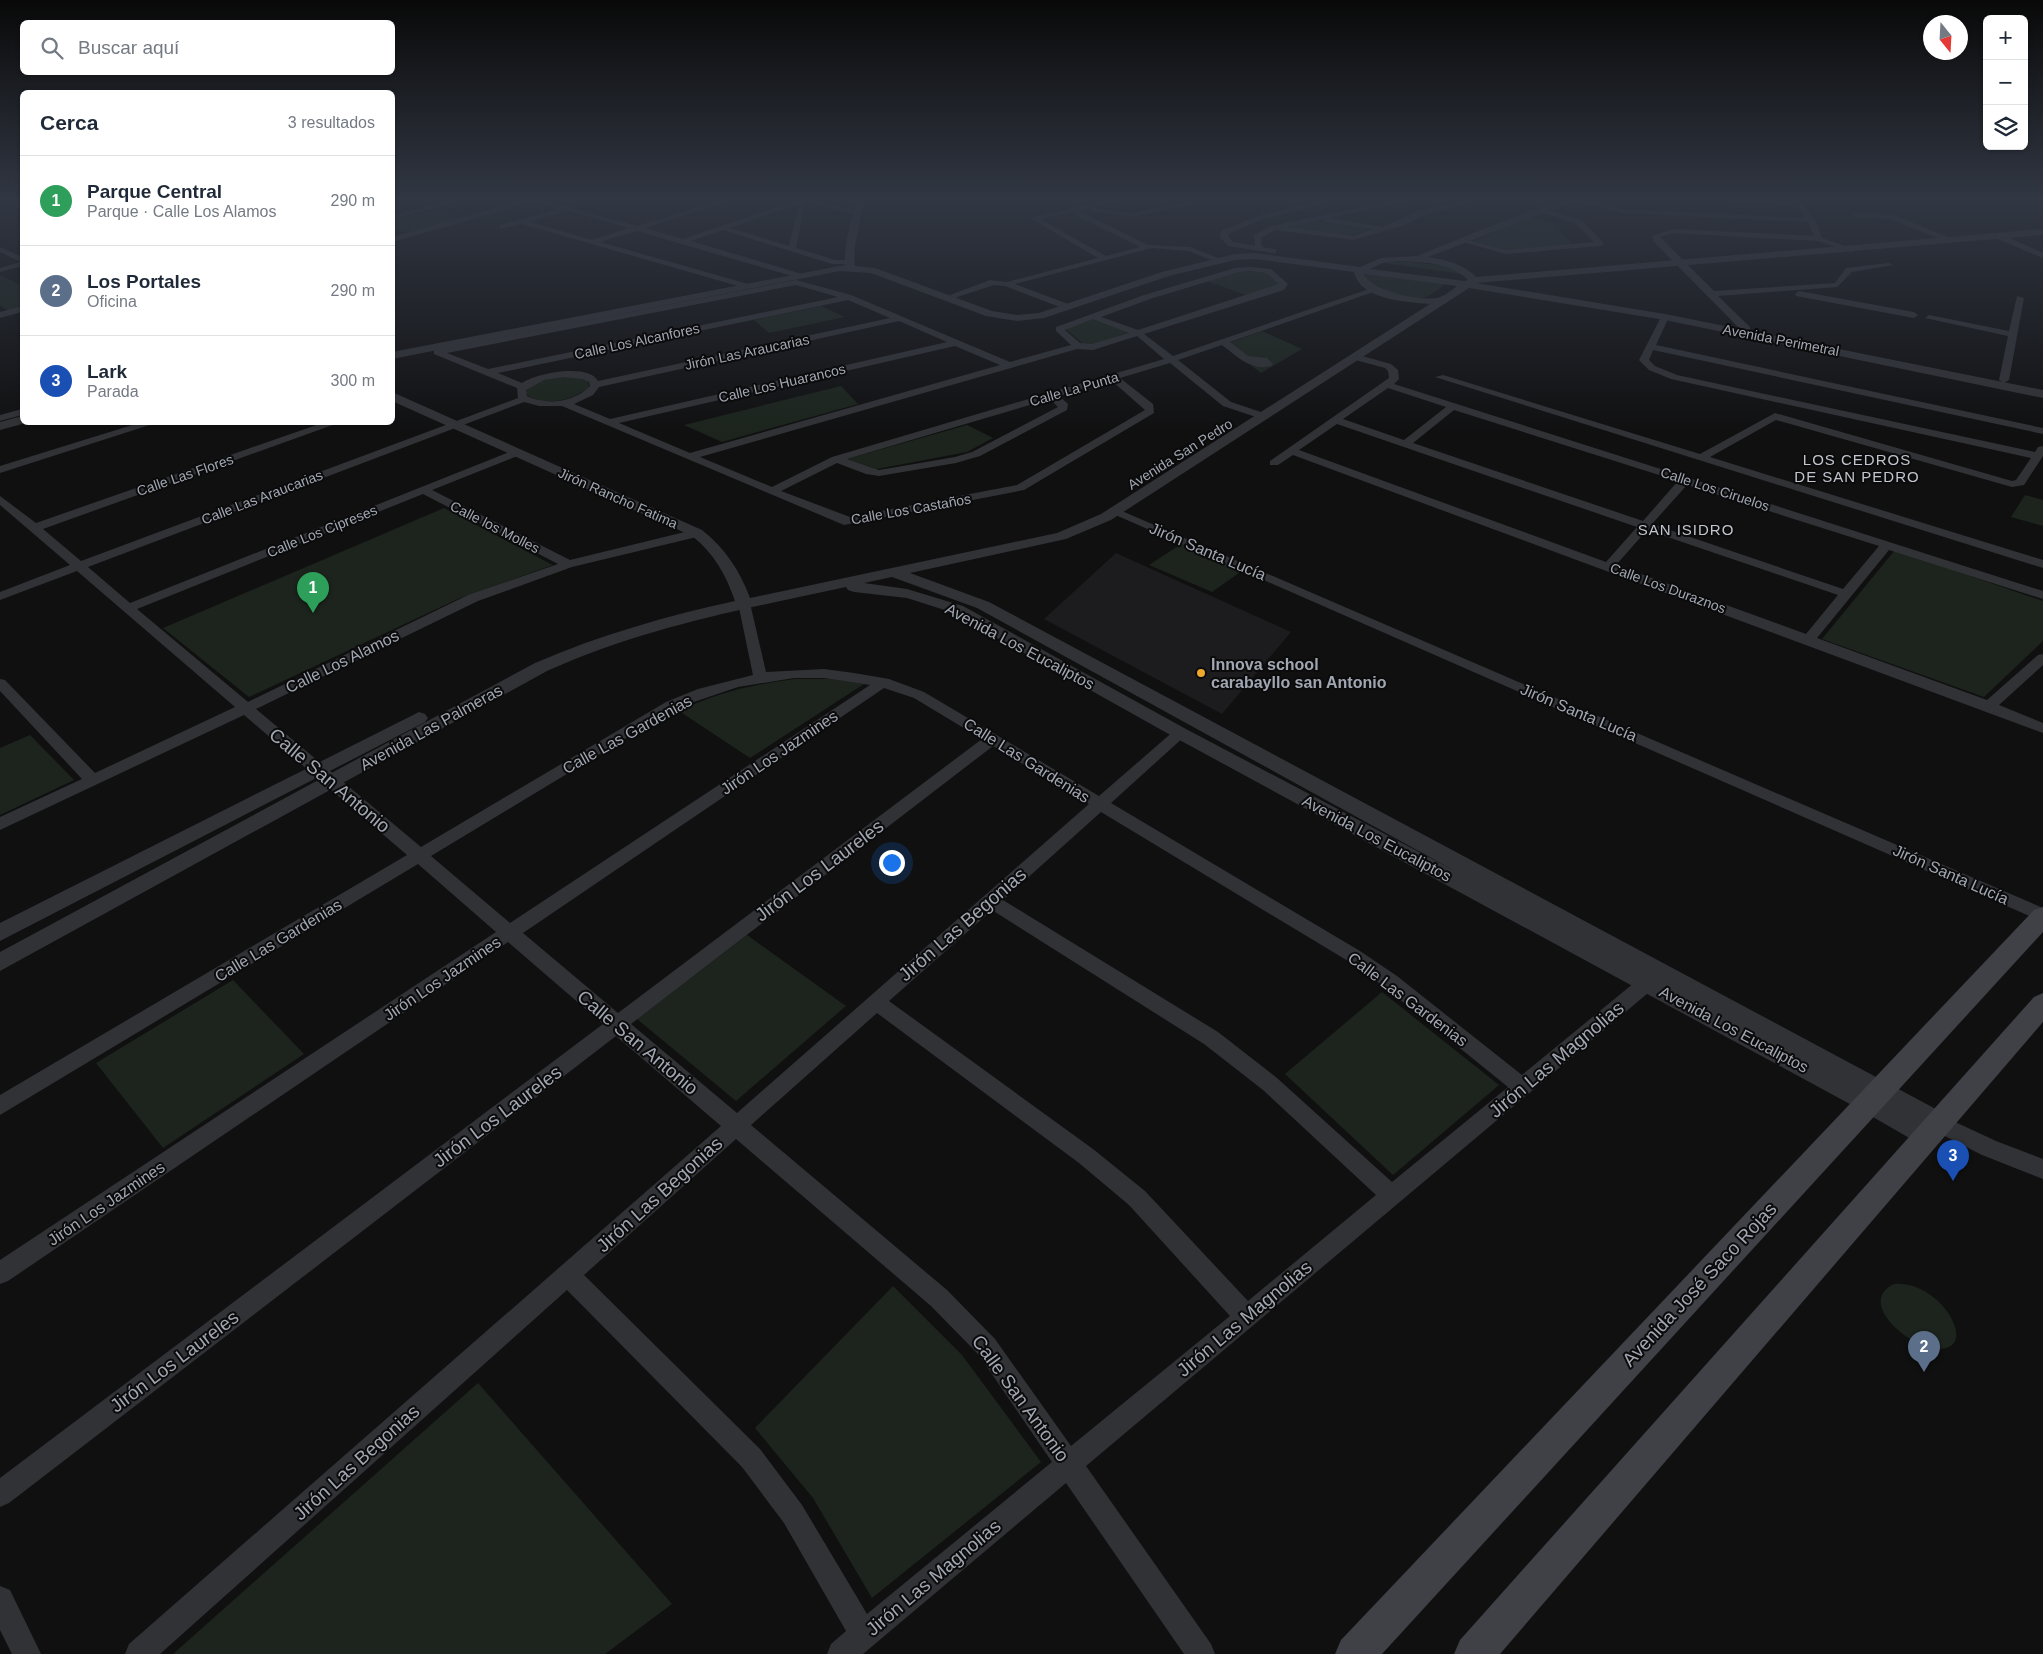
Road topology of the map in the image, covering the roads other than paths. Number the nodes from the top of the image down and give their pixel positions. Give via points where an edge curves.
1 (715, 277) edge
2 (793, 277) edge
3 (892, 277) edge
4 (1032, 277) edge
5 (1158, 277) edge
6 (1217, 277) edge
7 (1277, 277) edge
8 (1360, 277) edge
9 (1433, 277) edge
10 (1465, 277) edge
11 (1568, 277) edge
12 (1695, 277) edge
13 (1844, 277) edge
14 (1465, 282) junction
15 (1518, 283) junction
16 (1007, 284) junction
17 (745, 286) junction
18 (1375, 290) junction
19 (1785, 290) junction
20 (1712, 294) junction
21 (954, 295) dead end
22 (848, 297) junction
23 (2020, 298) dead end
24 (1427, 300) junction
25 (1441, 301) junction
26 (1065, 306) junction
27 (20, 310) edge
28 (1914, 315) dead end
29 (0, 316) edge
30 (1092, 316) junction
31 (1665, 317) junction
32 (1929, 318) dead end
33 (898, 319) junction
34 (1746, 330) junction
35 (1138, 333) junction
36 (2012, 334) junction
37 (1224, 342) junction
38 (955, 343) junction
39 (1078, 346) junction
40 (1652, 347) junction
41 (395, 355) edge
42 (1355, 357) junction
43 (1173, 359) junction
44 (1247, 359) dead end
45 (1009, 366) junction
46 (485, 373) junction
47 (1113, 377) junction
48 (1440, 377) dead end
49 (2004, 380) junction
50 (595, 385) junction
51 (1388, 385) junction
52 (2043, 388) edge
53 (524, 393) junction
54 (2043, 394) edge
55 (1052, 395) junction
56 (395, 400) edge
57 (561, 402) junction
58 (1454, 406) junction
59 (1249, 411) junction
60 (20, 413) edge
61 (1263, 416) junction
62 (0, 418) edge
63 (1336, 420) junction
64 (20, 421) edge
65 (609, 422) junction
66 (454, 424) junction
67 (144, 425) edge
68 (327, 425) edge
69 (0, 426) edge
70 (2043, 431) edge
71 (1405, 444) junction
72 (1292, 451) junction
73 (2040, 451) edge
74 (516, 453) junction
75 (690, 456) junction
76 (836, 458) junction
77 (1701, 458) junction
78 (1274, 463) dead end
79 (0, 470) edge
80 (1685, 480) junction
81 (423, 490) junction
82 (774, 490) junction
83 (0, 499) edge
84 (1115, 511) junction
85 (1090, 519) junction
86 (1645, 525) junction
87 (34, 528) junction
88 (1056, 532) junction
89 (697, 533) junction
90 (1886, 544) junction
91 (568, 564) junction
92 (2043, 564) edge
93 (78, 566) junction
94 (872, 566) junction
95 (1609, 566) junction
96 (893, 572) junction
97 (812, 589) junction
98 (1846, 594) junction
99 (2043, 595) edge
100 (0, 596) edge
101 (743, 598) junction
102 (128, 608) junction
103 (1808, 640) junction
104 (2043, 658) edge
105 (760, 676) junction
106 (884, 682) junction
107 (0, 683) edge
108 (1989, 706) junction
109 (246, 708) junction
110 (2043, 728) edge
111 (1180, 733) junction
112 (993, 738) junction
113 (325, 776) junction
114 (93, 781) junction
115 (1099, 804) junction
116 (0, 824) edge
117 (419, 856) junction
118 (990, 900) junction
119 (2043, 915) edge
120 (0, 933) edge
121 (510, 933) junction
122 (0, 962) edge
123 (1648, 983) junction
124 (875, 1001) junction
125 (2043, 1004) edge
126 (617, 1024) junction
127 (1522, 1087) junction
128 (1874, 1095) junction
129 (0, 1106) edge
130 (736, 1125) junction
131 (1933, 1129) junction
132 (1989, 1148) joint
133 (2043, 1169) edge
134 (1392, 1196) junction
135 (0, 1273) edge
136 (568, 1275) junction
137 (1246, 1317) junction
138 (1069, 1464) junction
139 (0, 1494) edge
140 (0, 1600) edge
141 (864, 1635) junction
142 (26, 1654) edge
143 (139, 1654) edge
144 (841, 1654) edge
145 (1201, 1654) edge
146 (1355, 1654) edge
147 (1474, 1654) edge

1 - 17 street
2 - 17 street
3 - 26 street via 1003,318 1029,318
4 - 16 street
5 - 26 street
6 - 30 street
7 - 35 street via 1283,287
8 - 18 street
9 - 14 street, Avenida Perimetral
10 - 14 street
11 - 15 street
12 - 20 street
13 - 19 street via 1838,285
14 - 15 street, Avenida Perimetral
14 - 24 street, Avenida San Pedro
14 - 25 street, Avenida San Pedro
14 - 31 street, Avenida Perimetral
15 - 34 street, Avenida Perimetral
16 - 21 street via 993,282
16 - 26 street
17 - 41 street
18 - 24 street
18 - 37 street, Calle La Punta
19 - 20 street
19 - 28 street
20 - 34 street
22 - 33 street
22 - 46 street, Calle Los Alcanfores
22 - 46 street via 802,282 790,282 437,352
23 - 36 street
24 - 25 street
24 - 59 street, Avenida San Pedro
25 - 42 street, Avenida San Pedro
27 - 29 street
30 - 35 street
30 - 39 street via 1059,329
31 - 34 street, Avenida Perimetral
31 - 40 street
32 - 36 street
33 - 38 street
33 - 50 street, Jirón Las Araucarias
34 - 49 street, Avenida Perimetral
34 - 54 street, Avenida Perimetral
35 - 39 street via 1092,347
35 - 43 street
36 - 49 street
37 - 43 street, Calle La Punta
37 - 44 street
38 - 45 street
38 - 65 street, Calle Los Huarancos
39 - 45 street
40 - 70 street
40 - 73 street via 1644,360 1652,368 1674,377
42 - 51 street via 1393,370 1394,379
42 - 61 street, Avenida San Pedro
43 - 47 street, Calle La Punta
43 - 59 street via 1227,404
45 - 75 street
46 - 53 street
47 - 55 street, Calle La Punta
47 - 82 street, Calle Los Castaños via 1149,406 1150,411 1020,488 850,522
48 - 77 street
49 - 52 street, Avenida Perimetral
50 - 53 street, Calle Las Araucarias via 585,376 563,374 539,378
50 - 57 street via 584,396
51 - 58 street, Calle Los Ciruelos
51 - 63 street
53 - 57 street via 537,403
53 - 66 street, Calle Las Araucarias
55 - 76 street, Calle La Punta
55 - 76 street via 1063,404 1063,408 976,454 956,460 879,473
56 - 66 street, Jirón Rancho Fatima
57 - 65 street, Calle Los Castaños
58 - 71 street
58 - 80 street, Calle Los Ciruelos
59 - 61 street
59 - 85 street, Avenida San Pedro
60 - 62 street
61 - 84 street, Avenida San Pedro
63 - 71 street
63 - 72 street
64 - 69 street
65 - 75 street, Calle Los Castaños
66 - 74 street, Jirón Rancho Fatima
66 - 93 street, Calle Las Araucarias
67 - 79 street
68 - 87 street, Calle Las Flores
71 - 86 street
72 - 78 street
72 - 95 street, Calle Los Duraznos
73 - 77 street via 2020,483 2012,484 1775,416
74 - 81 street, Calle Los Cipreses
74 - 89 street, Jirón Rancho Fatima
75 - 82 street, Calle Los Castaños
76 - 82 street, Calle La Punta
77 - 92 street
80 - 86 street
80 - 90 street, Calle Los Ciruelos
81 - 91 street, Calle los Molles
81 - 102 street, Calle Los Cipreses
83 - 87 street, Calle San Antonio
84 - 85 street, Avenida San Pedro
84 - 119 street, Jirón Santa Lucía
85 - 88 street, Avenida San Pedro
86 - 95 street
86 - 98 street
87 - 93 street, Calle San Antonio
88 - 94 street, Avenida San Pedro
88 - 96 street, Avenida San Pedro
89 - 91 street, Calle Los Alamos
89 - 101 street, Jirón Rancho Fatima via 722,556
90 - 98 street
90 - 99 street, Calle Los Ciruelos
91 - 109 street, Calle Los Alamos via 473,598
93 - 100 street, Calle Las Araucarias
93 - 102 street, Calle San Antonio
94 - 96 street, Avenida Los Eucaliptos
94 - 101 street, Avenida Las Palmeras
95 - 103 street, Calle Los Duraznos
96 - 97 street, Avenida Las Palmeras
96 - 128 street, Avenida Los Eucaliptos via 983,605
97 - 101 street, Avenida Las Palmeras
97 - 111 street, Avenida Los Eucaliptos via 855,587 896,591 957,609
98 - 103 street
101 - 105 street, Jirón Rancho Fatima
101 - 113 street, Avenida Las Palmeras via 584,648
102 - 109 street, Calle San Antonio
103 - 108 street, Calle Los Duraznos
104 - 108 street
105 - 106 street, Calle Las Gardenias via 845,674
105 - 117 street, Calle Las Gardenias via 710,689 671,706
106 - 112 street, Calle Las Gardenias via 919,695
106 - 121 street, Jirón Los Jazmines
107 - 114 street
108 - 110 street, Calle Los Duraznos
109 - 113 street, Calle San Antonio
109 - 114 street, Calle Los Alamos
111 - 115 street, Jirón Las Begonias
111 - 123 street, Avenida Los Eucaliptos
112 - 115 street, Calle Las Gardenias
112 - 126 street, Jirón Los Laureles
113 - 117 street, Calle San Antonio
113 - 120 street, Avenida Las Palmeras
113 - 122 street, Avenida Las Palmeras
114 - 116 street, Calle Los Alamos
115 - 118 street, Jirón Las Begonias
115 - 127 street, Calle Las Gardenias via 1354,956
117 - 121 street, Calle San Antonio
117 - 129 street, Calle Las Gardenias
118 - 124 street, Jirón Las Begonias
118 - 134 street via 1211,1038 1270,1084
119 - 128 main road, Avenida José Saco Rojas
121 - 126 street, Calle San Antonio
121 - 135 street, Jirón Los Jazmines
123 - 127 street, Jirón Las Magnolias
123 - 128 street, Avenida Los Eucaliptos
124 - 130 street, Jirón Las Begonias
124 - 137 street via 1086,1156 1137,1198
125 - 131 main road
126 - 130 street, Calle San Antonio
126 - 139 street, Jirón Los Laureles
127 - 134 street, Jirón Las Magnolias
128 - 131 street, Avenida Los Eucaliptos
128 - 146 main road, Avenida José Saco Rojas
130 - 136 street, Jirón Las Begonias
130 - 138 street, Calle San Antonio via 939,1298 978,1337
131 - 132 street
131 - 147 main road
132 - 133 street
134 - 137 street, Jirón Las Magnolias
136 - 141 street via 751,1458 793,1514
136 - 143 street, Jirón Las Begonias
137 - 138 street, Jirón Las Magnolias
138 - 141 street, Jirón Las Magnolias
138 - 145 street, Calle San Antonio
140 - 142 street
141 - 144 street, Jirón Las Magnolias

